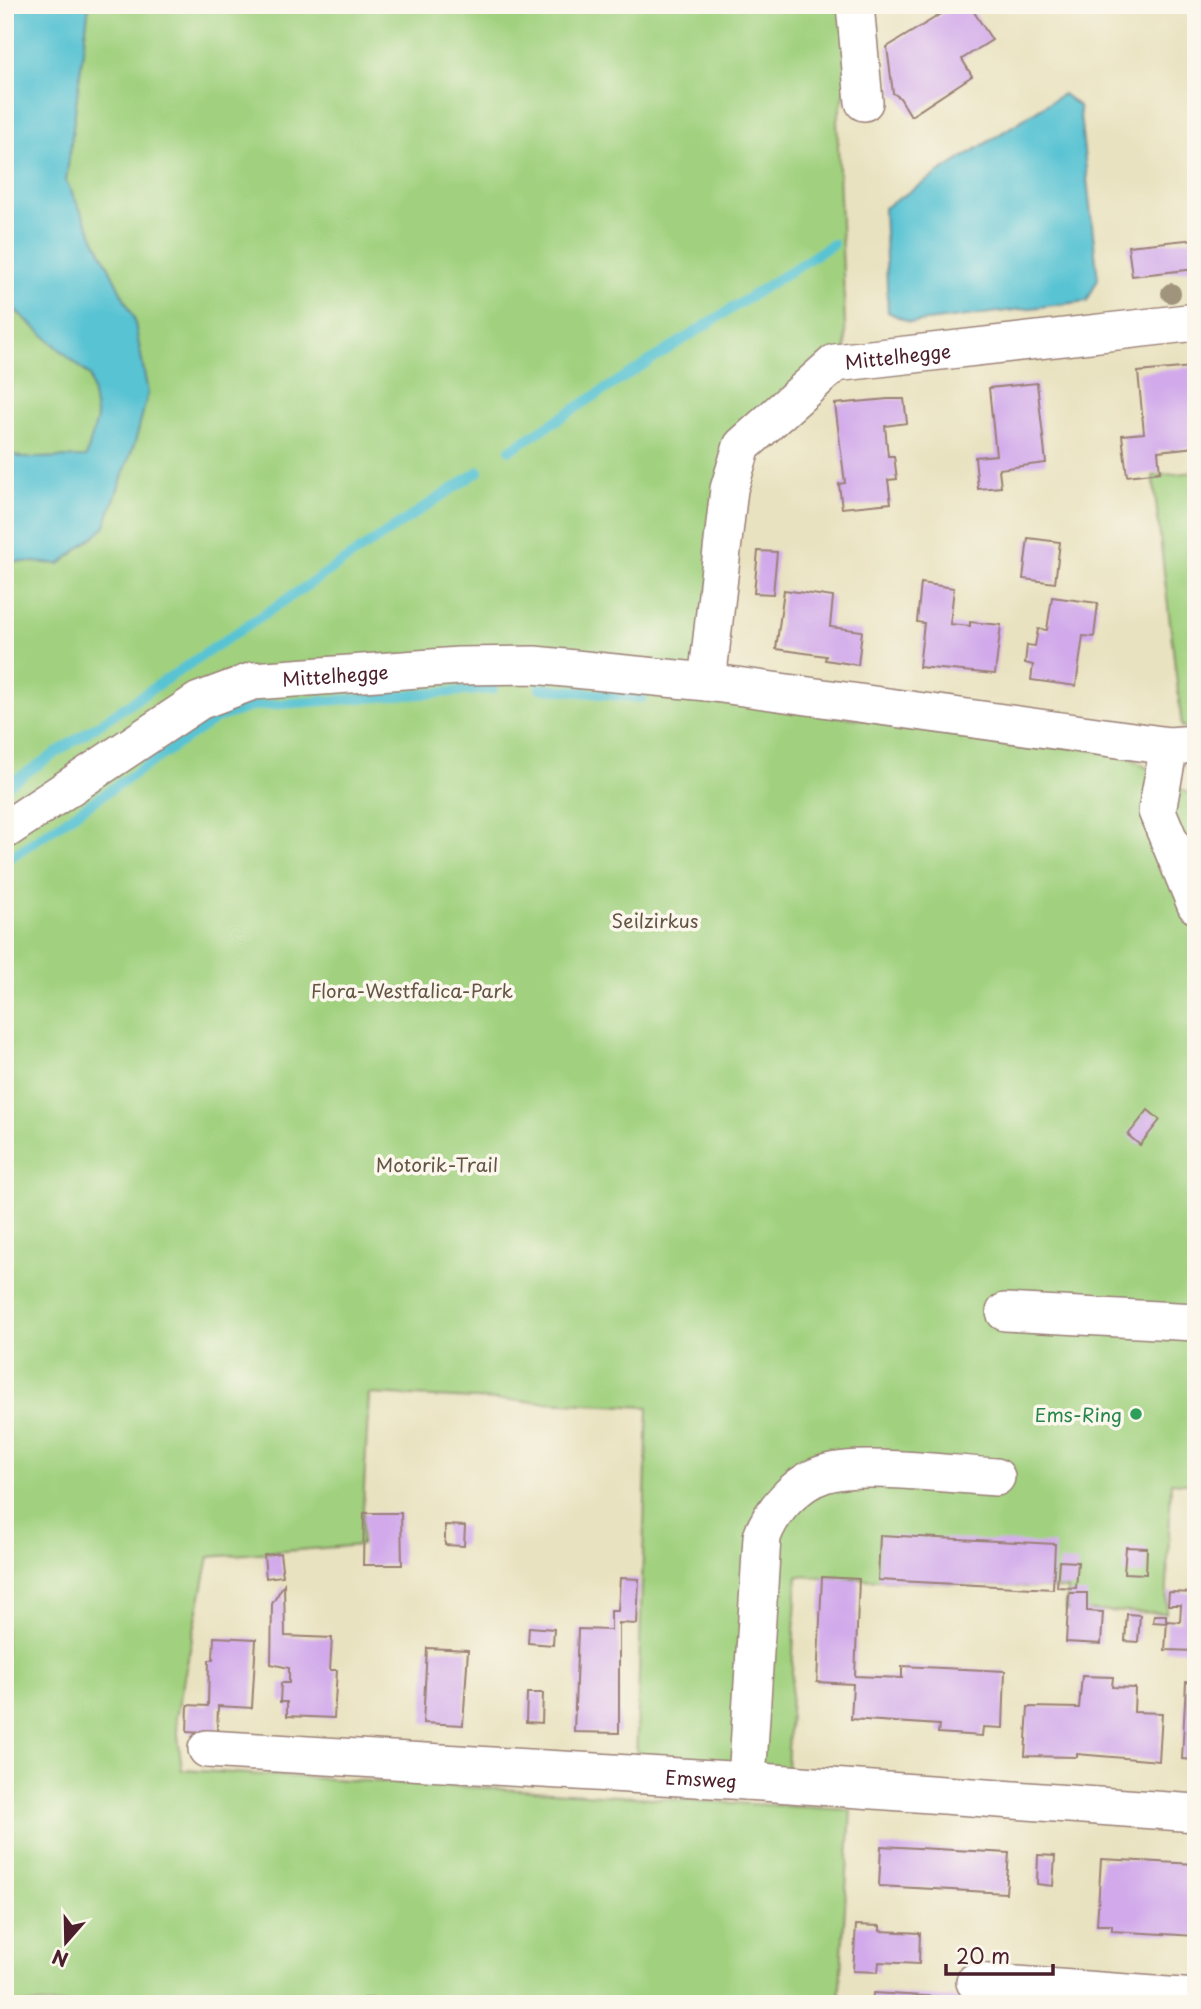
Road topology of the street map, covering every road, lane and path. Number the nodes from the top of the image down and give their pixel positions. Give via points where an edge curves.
1 (855, 5) edge
2 (864, 102) dead end
3 (1196, 322) edge
4 (707, 682) junction
5 (1182, 745) edge
6 (5, 830) edge
7 (1196, 905) edge
8 (1005, 1312) dead end
9 (1196, 1322) edge
10 (996, 1478) dead end
11 (207, 1749) dead end
12 (747, 1781) junction
13 (1196, 1813) edge
14 (975, 1982) dead end
15 (1196, 1998) edge

1 - 2 street
3 - 4 street, Mittelhegge via 835,363 742,446 729,489
4 - 5 street, Mittelhegge
4 - 6 street, Mittelhegge via 534,665 253,681 199,701
5 - 7 street via 1157,811
8 - 9 street
10 - 12 street via 849,1470 823,1474 776,1510 762,1537
11 - 12 street, Emsweg
12 - 13 street, Emsweg
14 - 15 street

